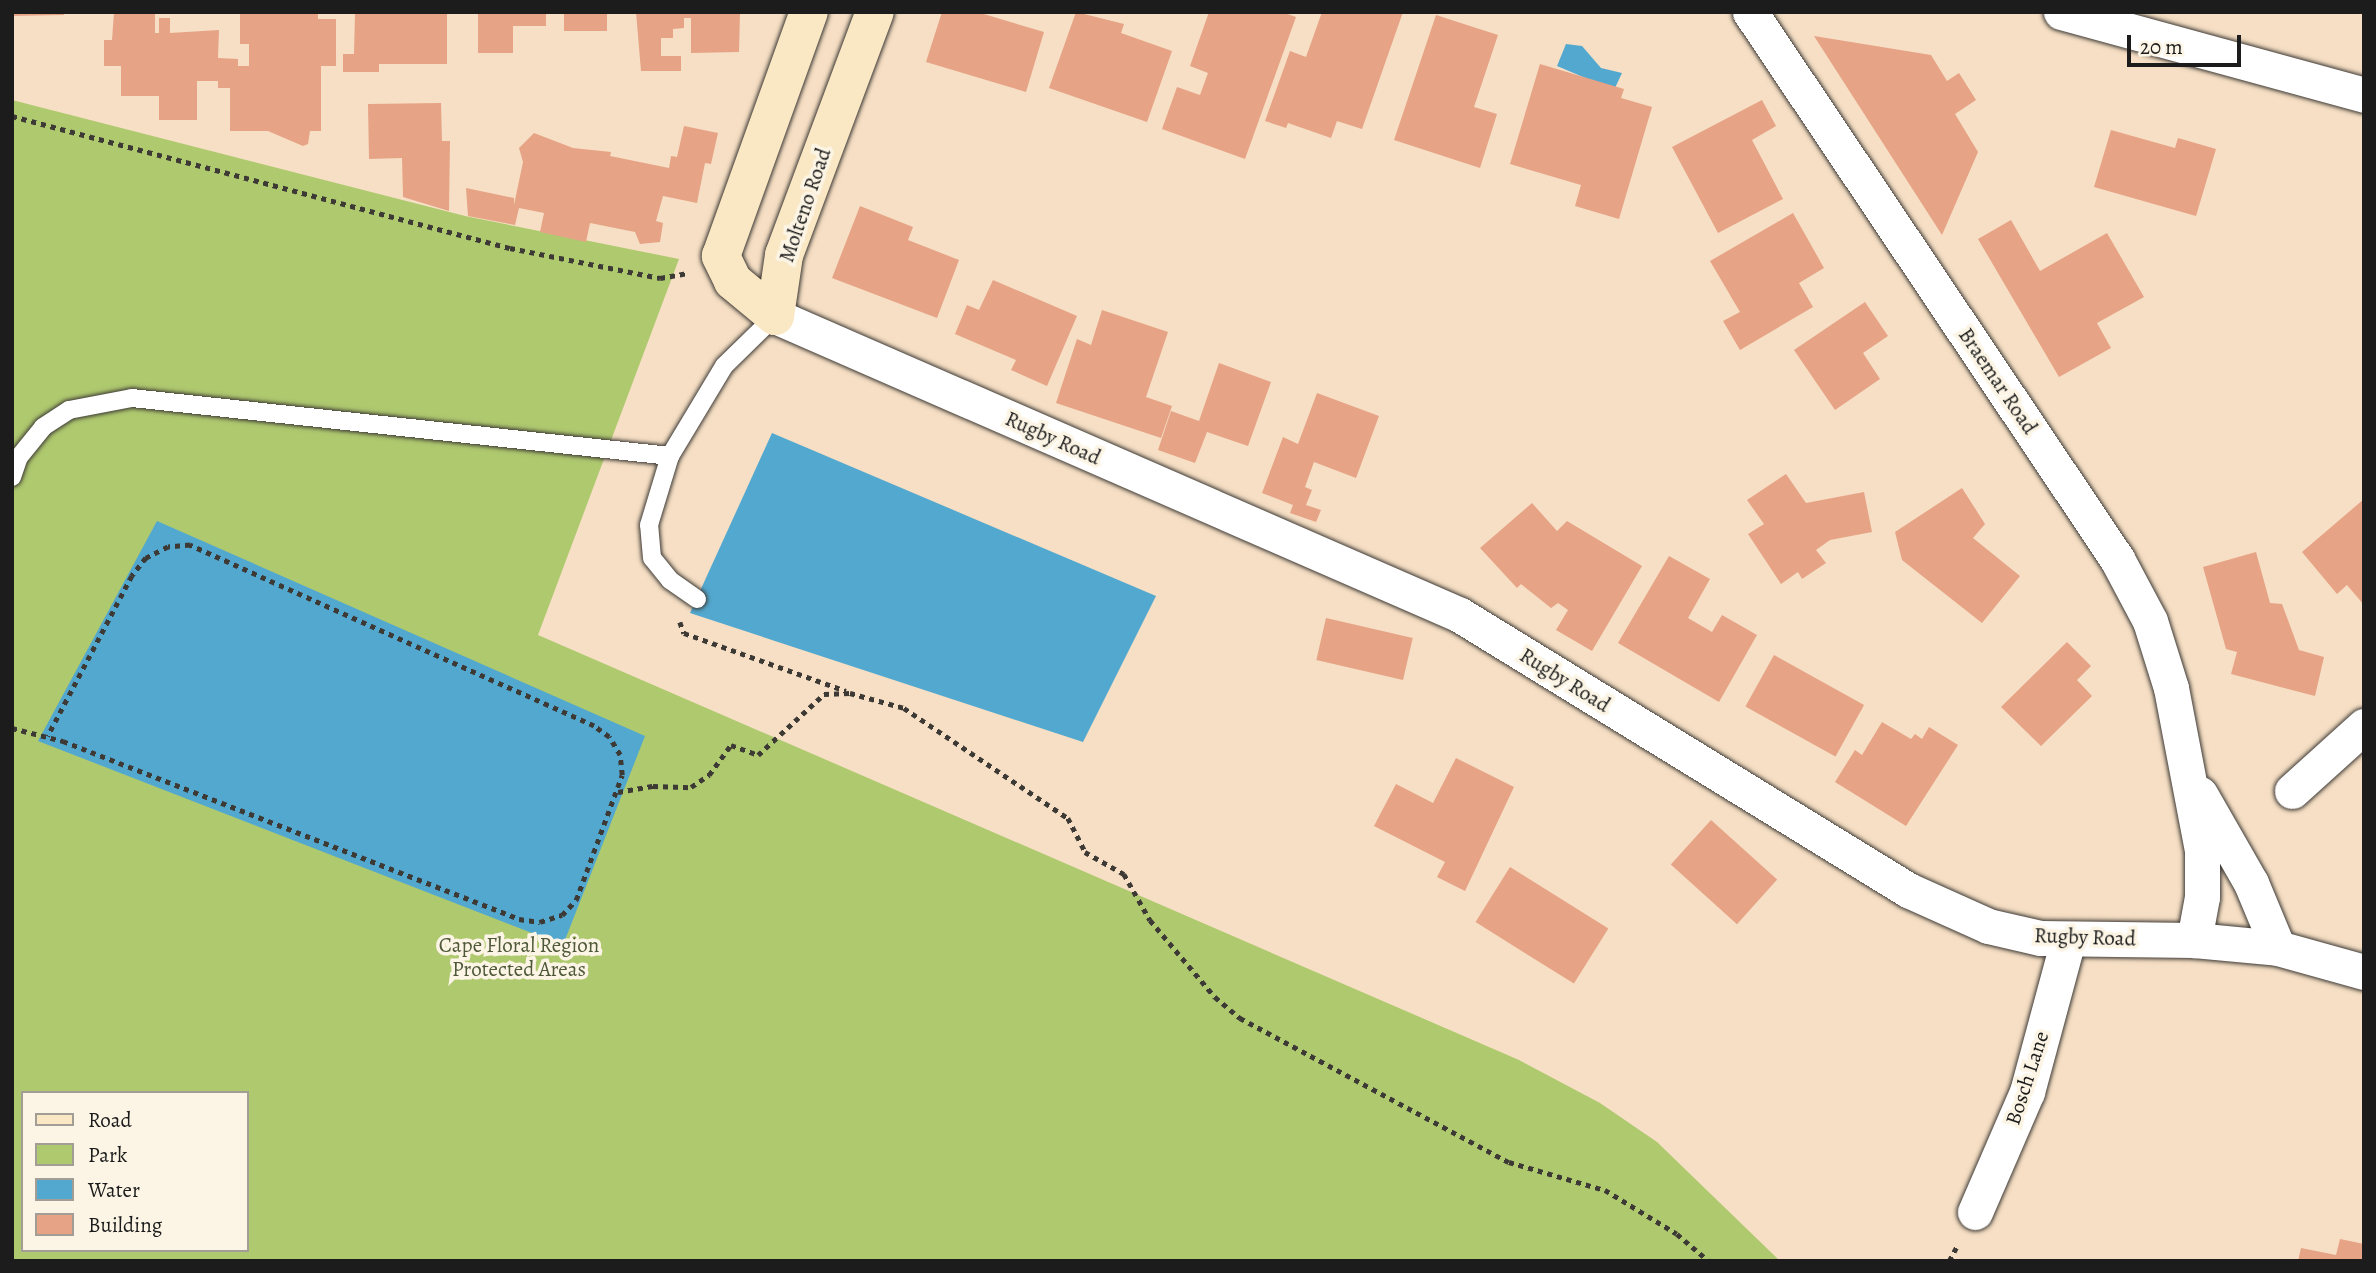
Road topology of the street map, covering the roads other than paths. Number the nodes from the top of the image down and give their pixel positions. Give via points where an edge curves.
1 (1750, 12) edge
2 (2061, 12) edge
3 (808, 15) edge
4 (869, 27) edge
5 (2364, 95) edge
6 (748, 181) junction
7 (803, 204) junction
8 (775, 316) junction
9 (670, 456) junction
10 (12, 477) edge
11 (696, 599) road end
12 (2364, 726) edge
13 (2189, 777) junction
14 (2292, 791) dead end
15 (2068, 940) junction
16 (2194, 940) junction
17 (2278, 948) junction
18 (2364, 972) edge
19 (1975, 1212) dead end

1 - 13 street, Braemar Road via 2117,559 2150,621 2171,688
2 - 5 street
3 - 4 street
3 - 6 street
4 - 7 street, Molteno Road
6 - 7 street
6 - 8 street via 721,256 733,281
7 - 8 street, Molteno Road via 784,255
8 - 9 lane via 724,366
8 - 15 street, Rugby Road via 1460,615 1908,890 1988,926
9 - 10 lane via 132,398 69,410 43,426 19,457
9 - 11 lane via 649,525 652,558 670,580
12 - 14 street
13 - 16 street, Braemar Road via 2202,850 2202,897
13 - 17 street, Braemar Road via 2241,864
15 - 16 street, Rugby Road
15 - 19 street, Bosch Lane via 2027,1092
16 - 17 street, Rugby Road
17 - 18 street, Rugby Road

